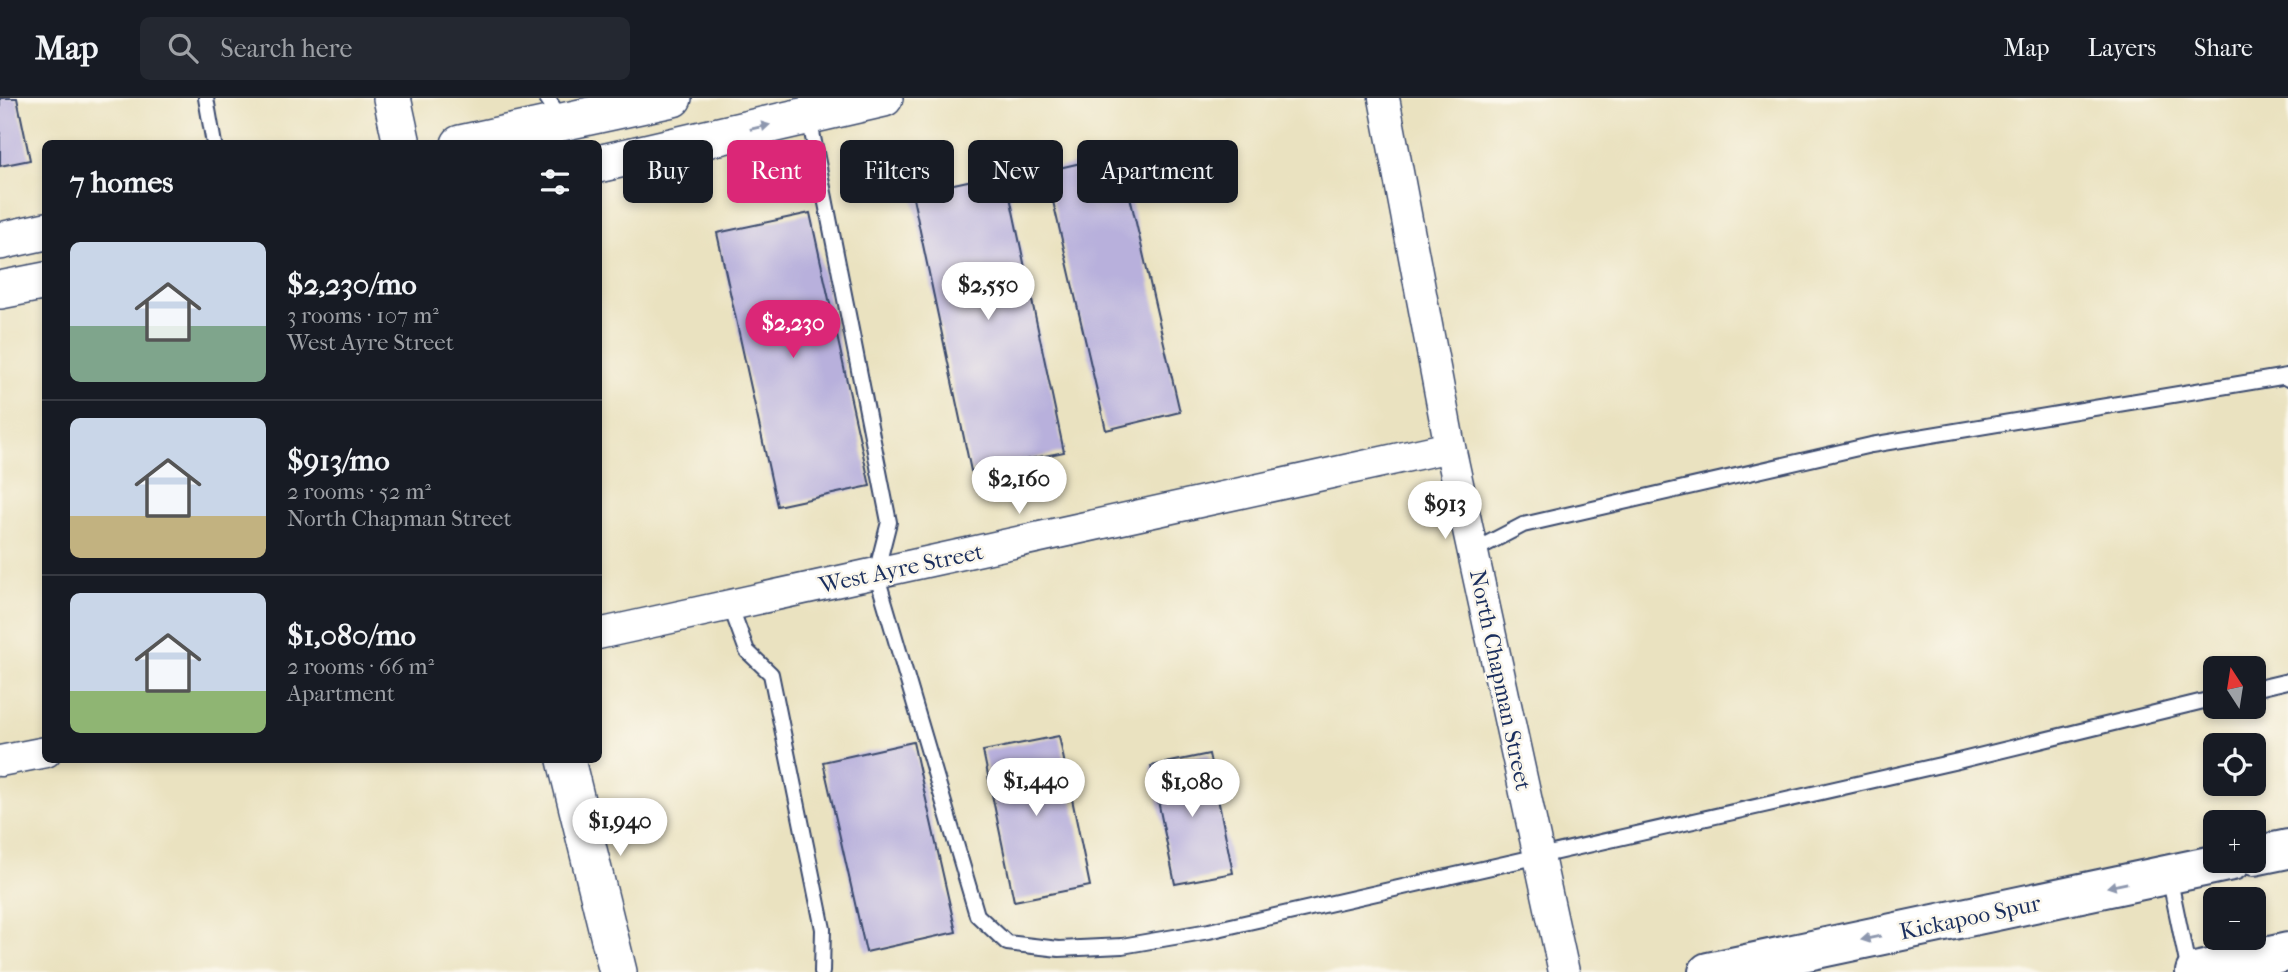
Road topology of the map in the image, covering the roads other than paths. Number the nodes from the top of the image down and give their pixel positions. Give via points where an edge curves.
1 (206, 98) edge
2 (392, 98) edge
3 (673, 98) edge
4 (884, 98) edge
5 (1384, 98) edge
6 (555, 110) edge
7 (808, 115) junction
8 (213, 140) edge
9 (401, 140) edge
10 (471, 140) edge
11 (602, 163) edge
12 (42, 232) edge
13 (0, 241) edge
14 (42, 282) edge
15 (0, 290) edge
16 (2288, 379) edge
17 (1450, 447) junction
18 (1473, 551) junction
19 (876, 573) junction
20 (730, 605) junction
21 (602, 634) edge
22 (2288, 681) edge
23 (2266, 686) edge
24 (2203, 701) edge
25 (42, 753) edge
26 (0, 761) edge
27 (567, 763) edge
28 (2288, 849) edge
29 (2266, 854) edge
30 (1539, 856) junction
31 (2203, 867) edge
32 (2168, 875) junction
33 (2288, 952) edge
34 (618, 972) edge
35 (822, 972) edge
36 (1564, 972) edge
37 (1708, 972) edge
38 (2189, 972) edge
39 (2195, 972) edge

1 - 8 lane
2 - 9 street
3 - 6 street
4 - 7 street
5 - 17 street, North Chapman Street
6 - 10 street
11 -> 7 street
7 - 19 lane via 889,522
12 - 13 street
14 - 15 street
16 - 18 lane via 1871,445 1523,525
17 - 18 street, North Chapman Street
17 - 19 street, West Ayre Street
18 - 30 street, North Chapman Street
19 - 20 street, West Ayre Street
19 - 30 lane via 977,915 1007,943 1059,949 1122,946 1209,931
20 - 21 street, West Ayre Street
20 - 35 lane via 747,650 771,674 823,929
22 - 23 lane
24 - 30 lane
25 - 26 street
27 - 34 street
28 - 29 main road
30 - 36 street, North Chapman Street
31 - 32 main road, Kickapoo Spur
32 -> 37 main road, Kickapoo Spur
32 - 38 lane
33 - 39 main road

